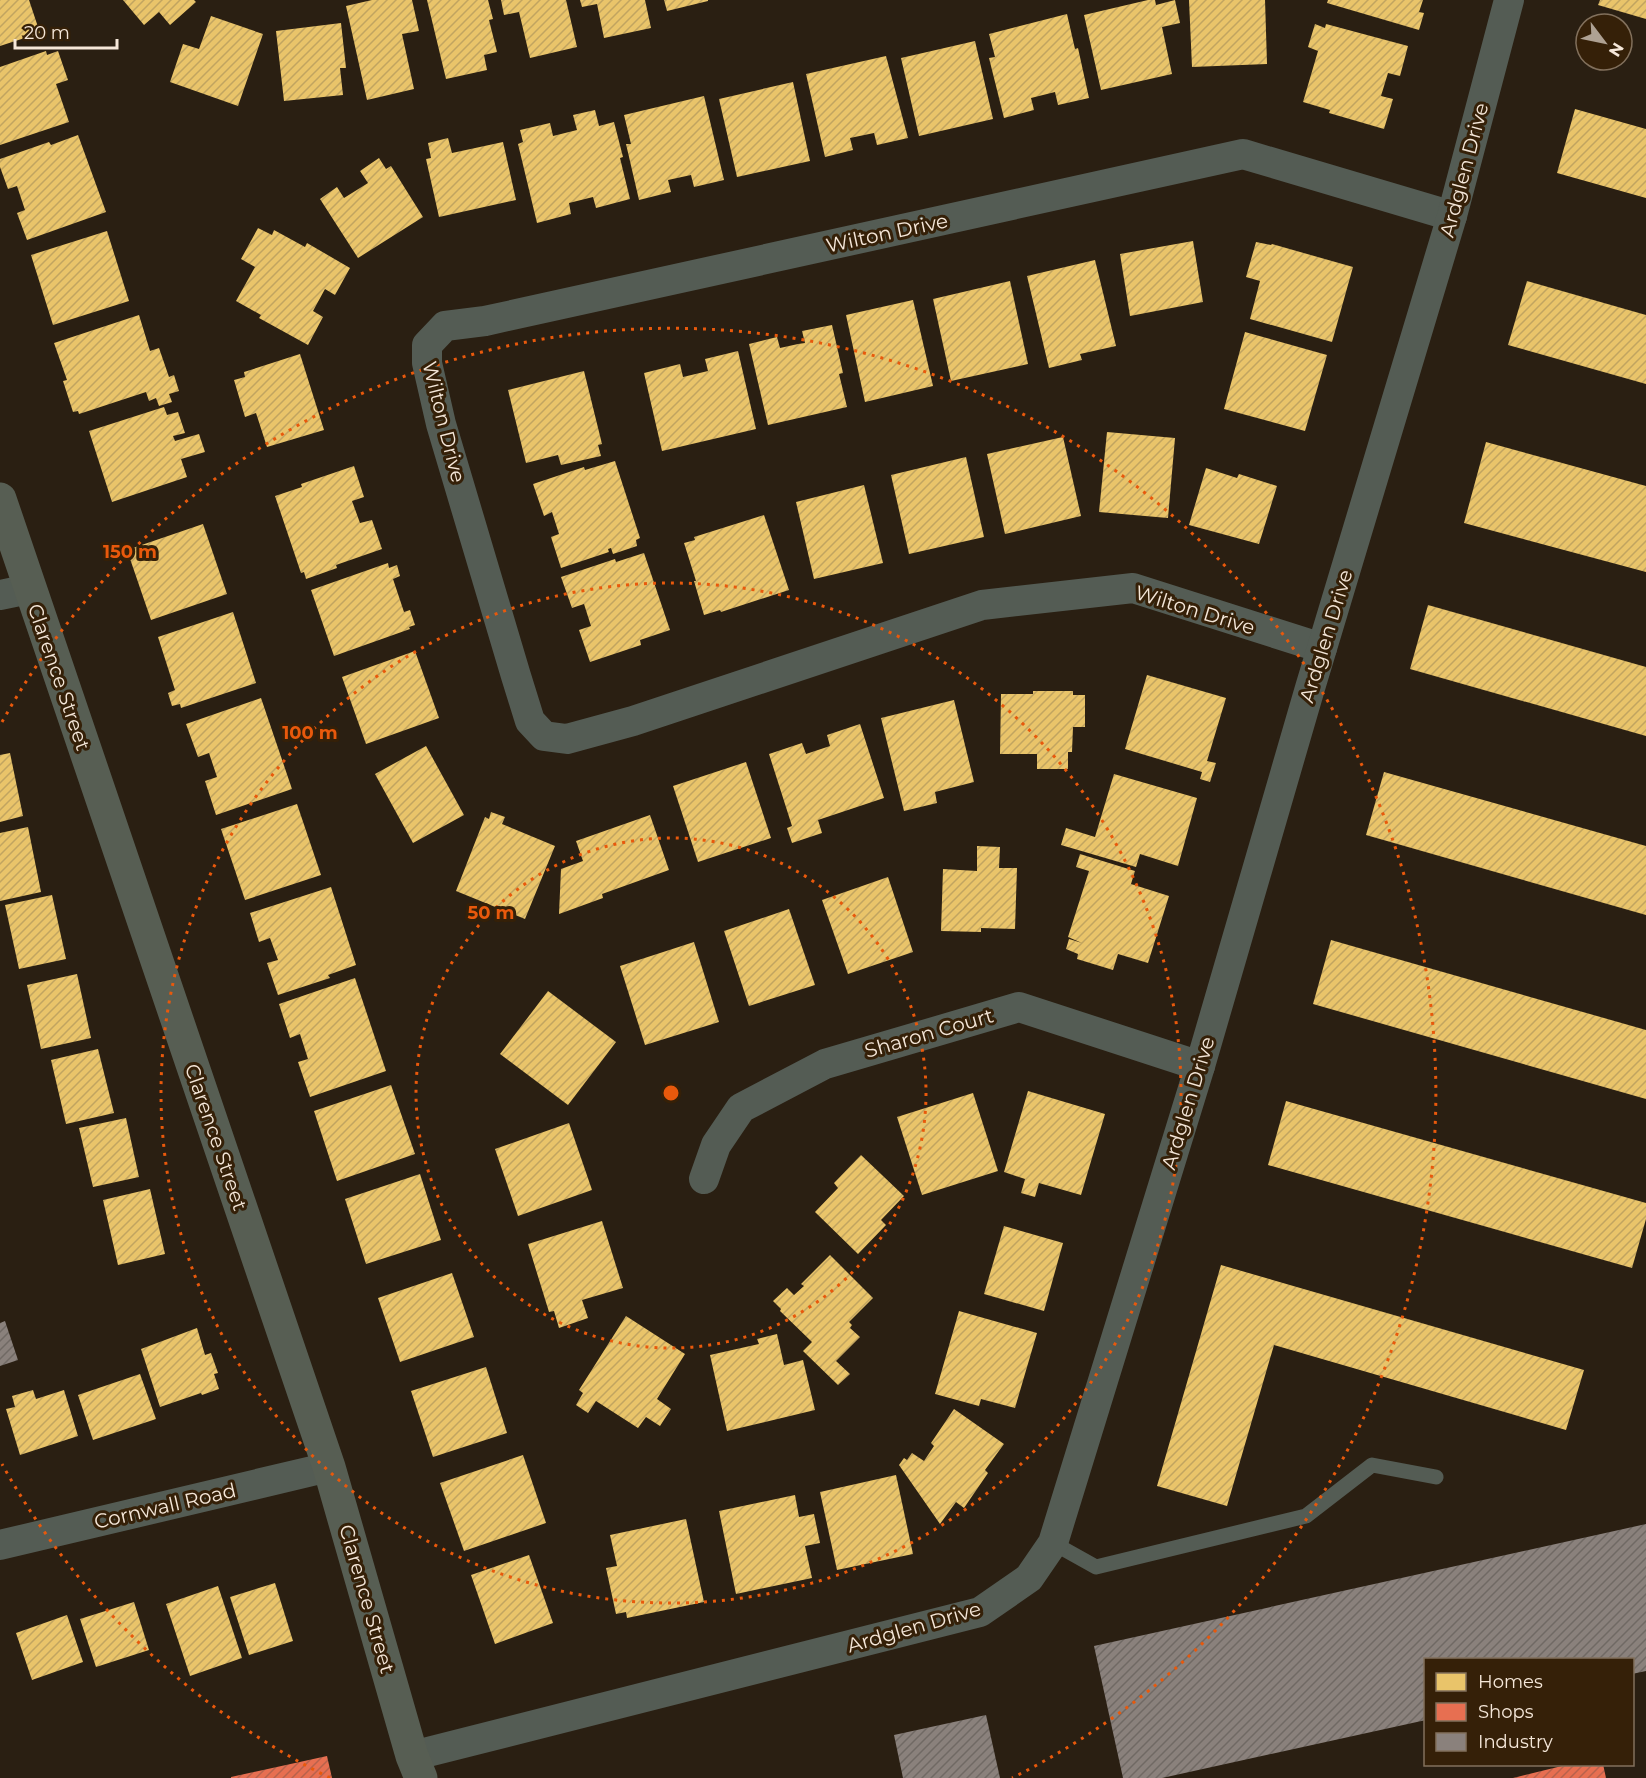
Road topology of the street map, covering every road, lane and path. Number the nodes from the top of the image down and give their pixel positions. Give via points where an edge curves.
1 (1509, 0) edge
2 (1452, 216) junction
3 (0, 499) edge
4 (15, 592) edge
5 (1322, 648) junction
6 (1200, 1066) junction
7 (704, 1179) dead end
8 (329, 1467) junction
9 (1436, 1476) dead end
10 (1053, 1543) junction
11 (0, 1545) edge
12 (416, 1767) edge

1 - 2 street, Ardglen Drive
2 - 5 street, Ardglen Drive
2 - 5 street, Wilton Drive via 1243,154 485,321 445,326 427,345 427,363 441,424 530,721 544,736 567,739 633,721 982,605 1133,588
3 - 4 street, Clarence Street
4 - 8 street, Clarence Street
5 - 6 street, Ardglen Drive
6 - 7 street, Sharon Court via 1019,1007 825,1064 741,1108 716,1145
6 - 10 street, Ardglen Drive
8 - 11 street, Cornwall Road
8 - 12 street, Clarence Street
9 - 10 lane via 1372,1465 1306,1516 1096,1568
10 - 12 street, Ardglen Drive via 1029,1578 980,1612

